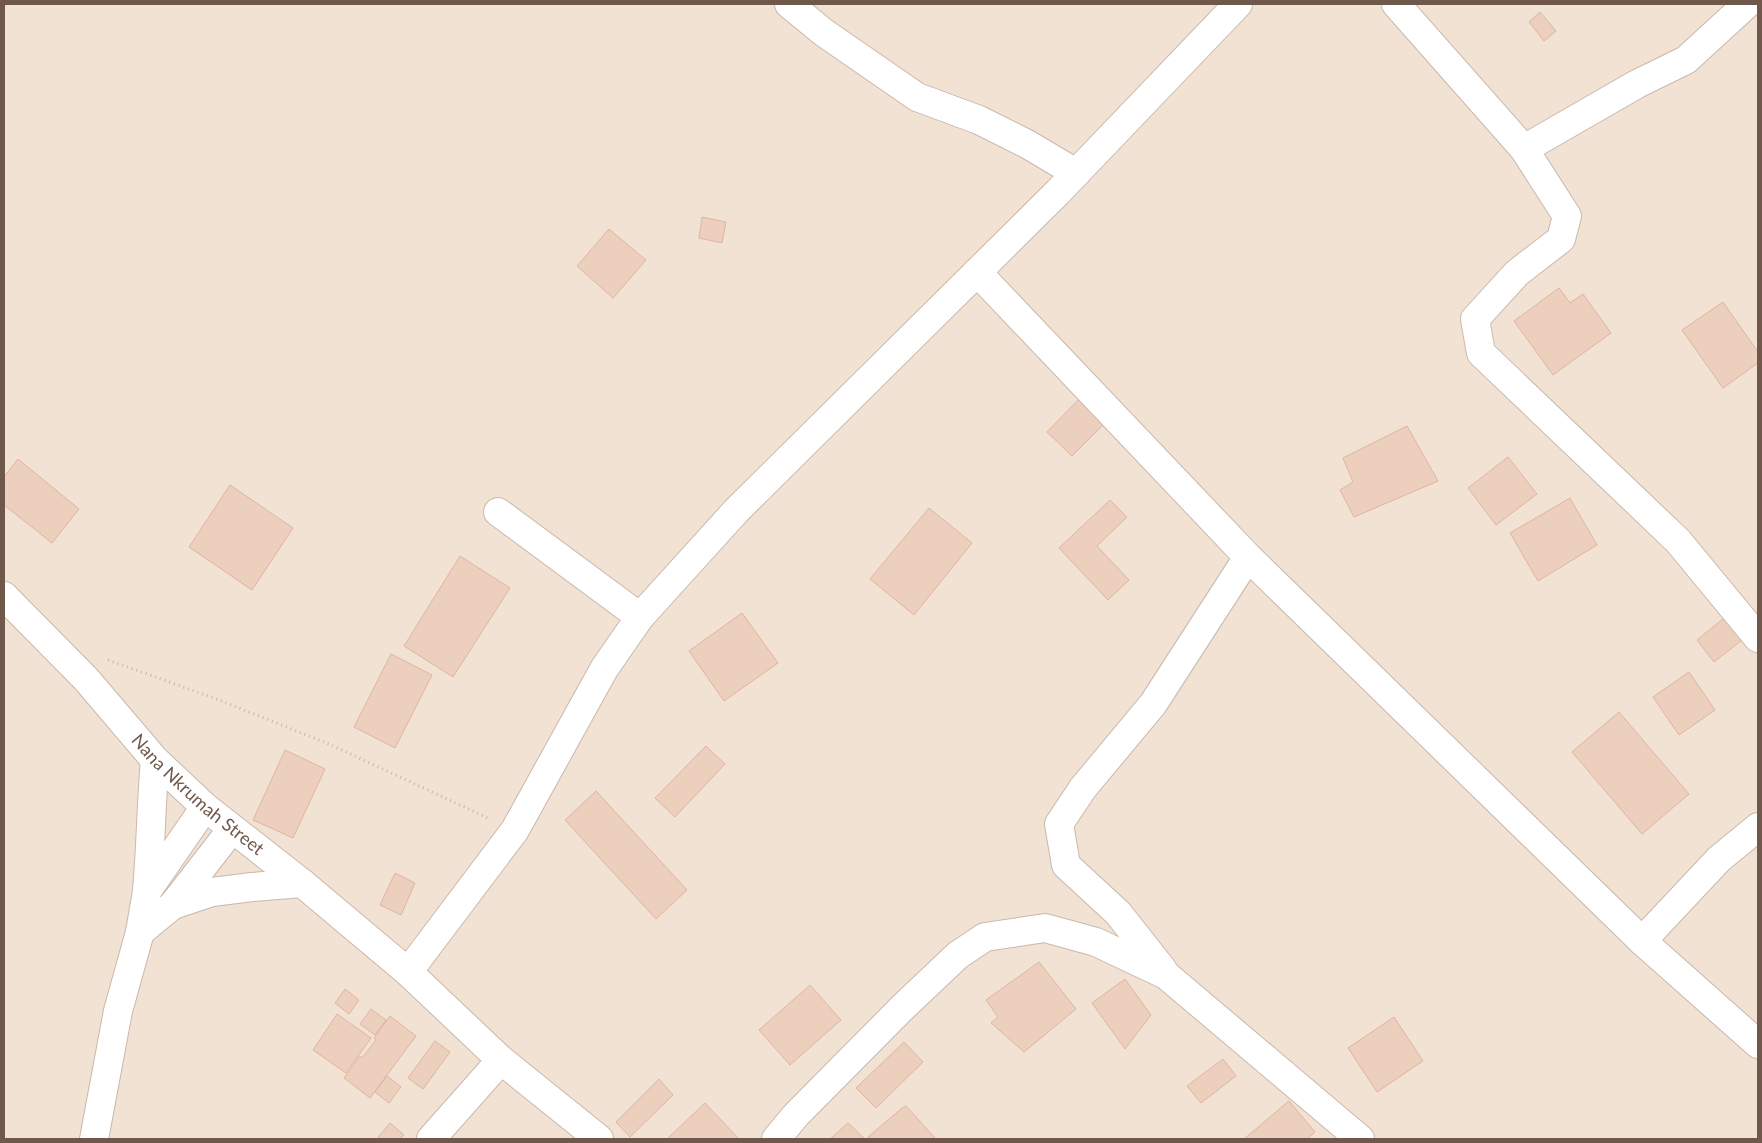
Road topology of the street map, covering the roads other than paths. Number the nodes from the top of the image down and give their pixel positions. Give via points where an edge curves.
1 (789, 4) edge
2 (1238, 4) edge
3 (1396, 4) edge
4 (1747, 4) edge
5 (1524, 149) junction
6 (1076, 173) junction
7 (977, 272) junction
8 (498, 512) dead end
9 (1248, 556) junction
10 (4, 596) edge
11 (640, 617) junction
12 (1758, 638) edge
13 (155, 760) junction
14 (205, 807) junction
15 (1758, 827) edge
16 (232, 829) junction
17 (302, 883) junction
18 (147, 891) junction
19 (173, 905) junction
20 (140, 932) junction
21 (1642, 941) junction
22 (408, 972) junction
23 (1166, 975) junction
24 (1758, 1044) edge
25 (502, 1060) junction
26 (94, 1139) edge
27 (431, 1139) edge
28 (598, 1139) edge
29 (776, 1139) edge
30 (1360, 1139) edge

1 - 6 street via 917,97 979,120
2 - 6 street
3 - 5 street
4 - 5 street via 1686,60 1637,84
5 - 12 street via 1567,216 1561,239 1517,273 1475,319 1481,353 1678,541
6 - 7 street
7 - 9 street
7 - 11 street via 736,511
8 - 11 street
9 - 21 street
9 - 23 street via 1153,704 1083,788 1059,824 1066,865 1118,913
10 - 13 street, Nana Nkrumah Street via 86,679
11 - 22 street via 604,669 515,830
13 - 14 street, Nana Nkrumah Street
13 - 18 street
14 - 16 street, Nana Nkrumah Street
14 - 18 street
15 - 21 street via 1719,860
16 - 17 street, Nana Nkrumah Street
16 - 19 street
17 - 19 street via 212,892
17 - 22 street, Nana Nkrumah Street
18 - 20 street
19 - 20 street
20 - 26 street via 118,1012
21 - 24 street
22 - 25 street, Nana Nkrumah Street
23 - 29 street via 1096,942 1045,928 985,937 958,955 902,1008
23 - 30 street
25 - 27 street
25 - 28 street, Nana Nkrumah Street

